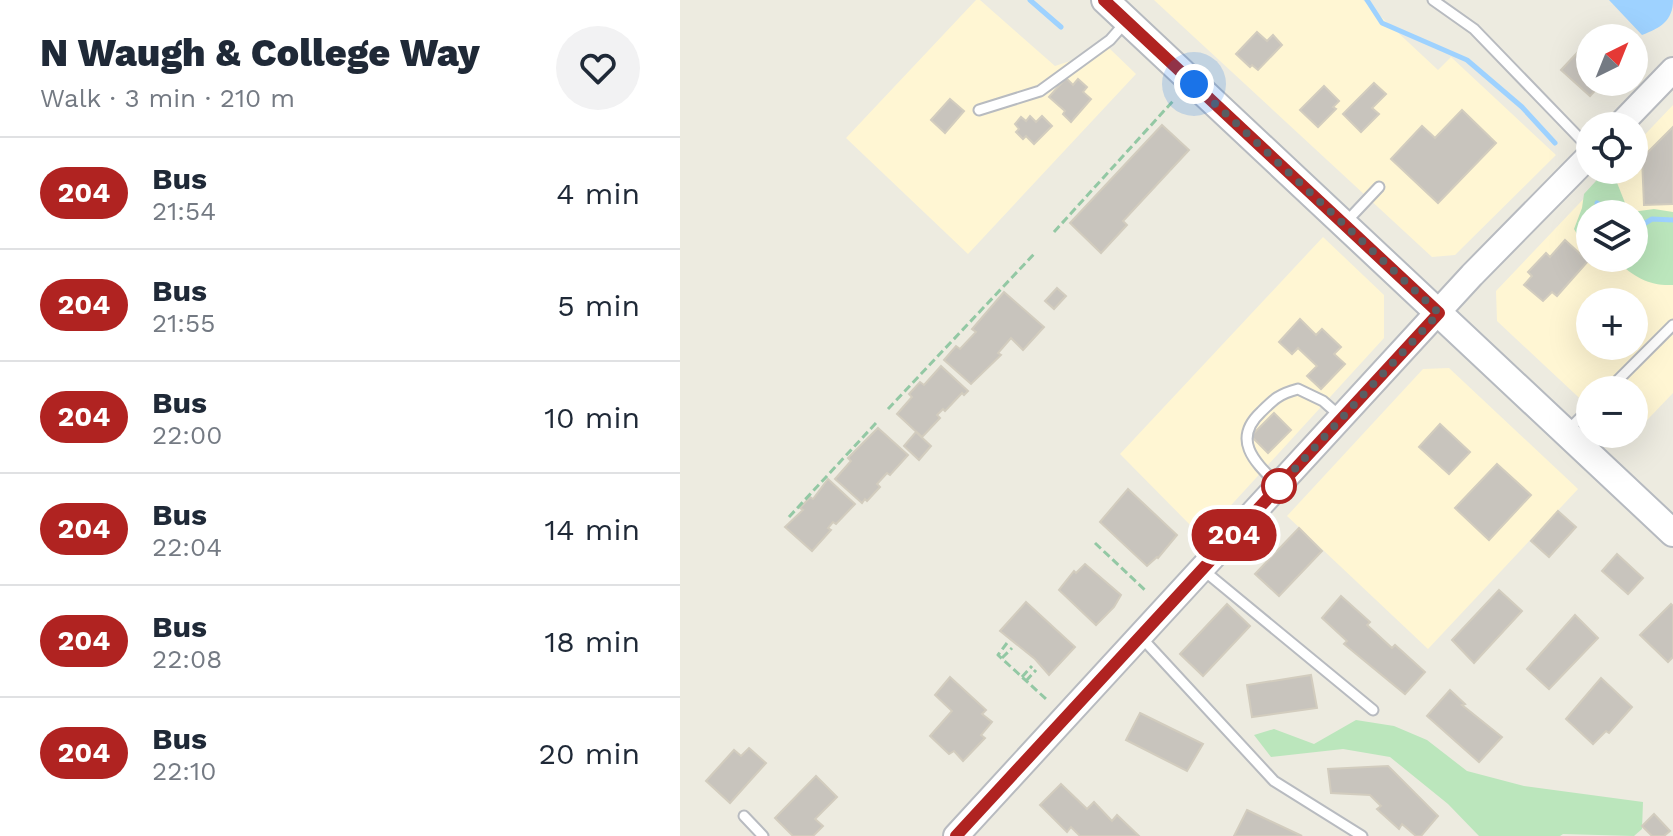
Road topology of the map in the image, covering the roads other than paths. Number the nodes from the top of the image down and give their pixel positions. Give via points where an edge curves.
1 (1105, 0) edge
2 (1433, 0) edge
3 (1127, 21) junction
4 (1673, 70) edge
5 (979, 110) dead end
6 (1632, 112) edge
7 (1576, 135) edge
8 (1576, 169) edge
9 (1379, 187) dead end
10 (1344, 225) junction
11 (1439, 313) junction
12 (1673, 325) edge
13 (1622, 376) edge
14 (1342, 418) junction
15 (1576, 422) edge
16 (1565, 433) junction
17 (1279, 486) junction
18 (1673, 533) edge
19 (1202, 569) junction
20 (1140, 636) junction
21 (1373, 710) dead end
22 (744, 816) dead end
23 (763, 836) edge
24 (956, 836) edge
25 (1362, 836) edge

1 - 3 main road
2 - 7 lane via 1474,29
3 - 5 lane via 1110,40 1040,91
3 - 10 main road
4 - 6 street
8 - 11 street
9 - 10 lane
10 - 11 main road
11 - 14 street
11 - 16 main road
12 - 13 lane
14 - 17 street
14 - 17 lane via 1298,389 1279,394 1252,420 1246,438 1251,455
15 - 16 lane
16 - 18 main road
17 - 19 street
19 - 20 street
19 - 21 lane
20 - 24 street
20 - 25 lane via 1274,781
22 - 23 lane

